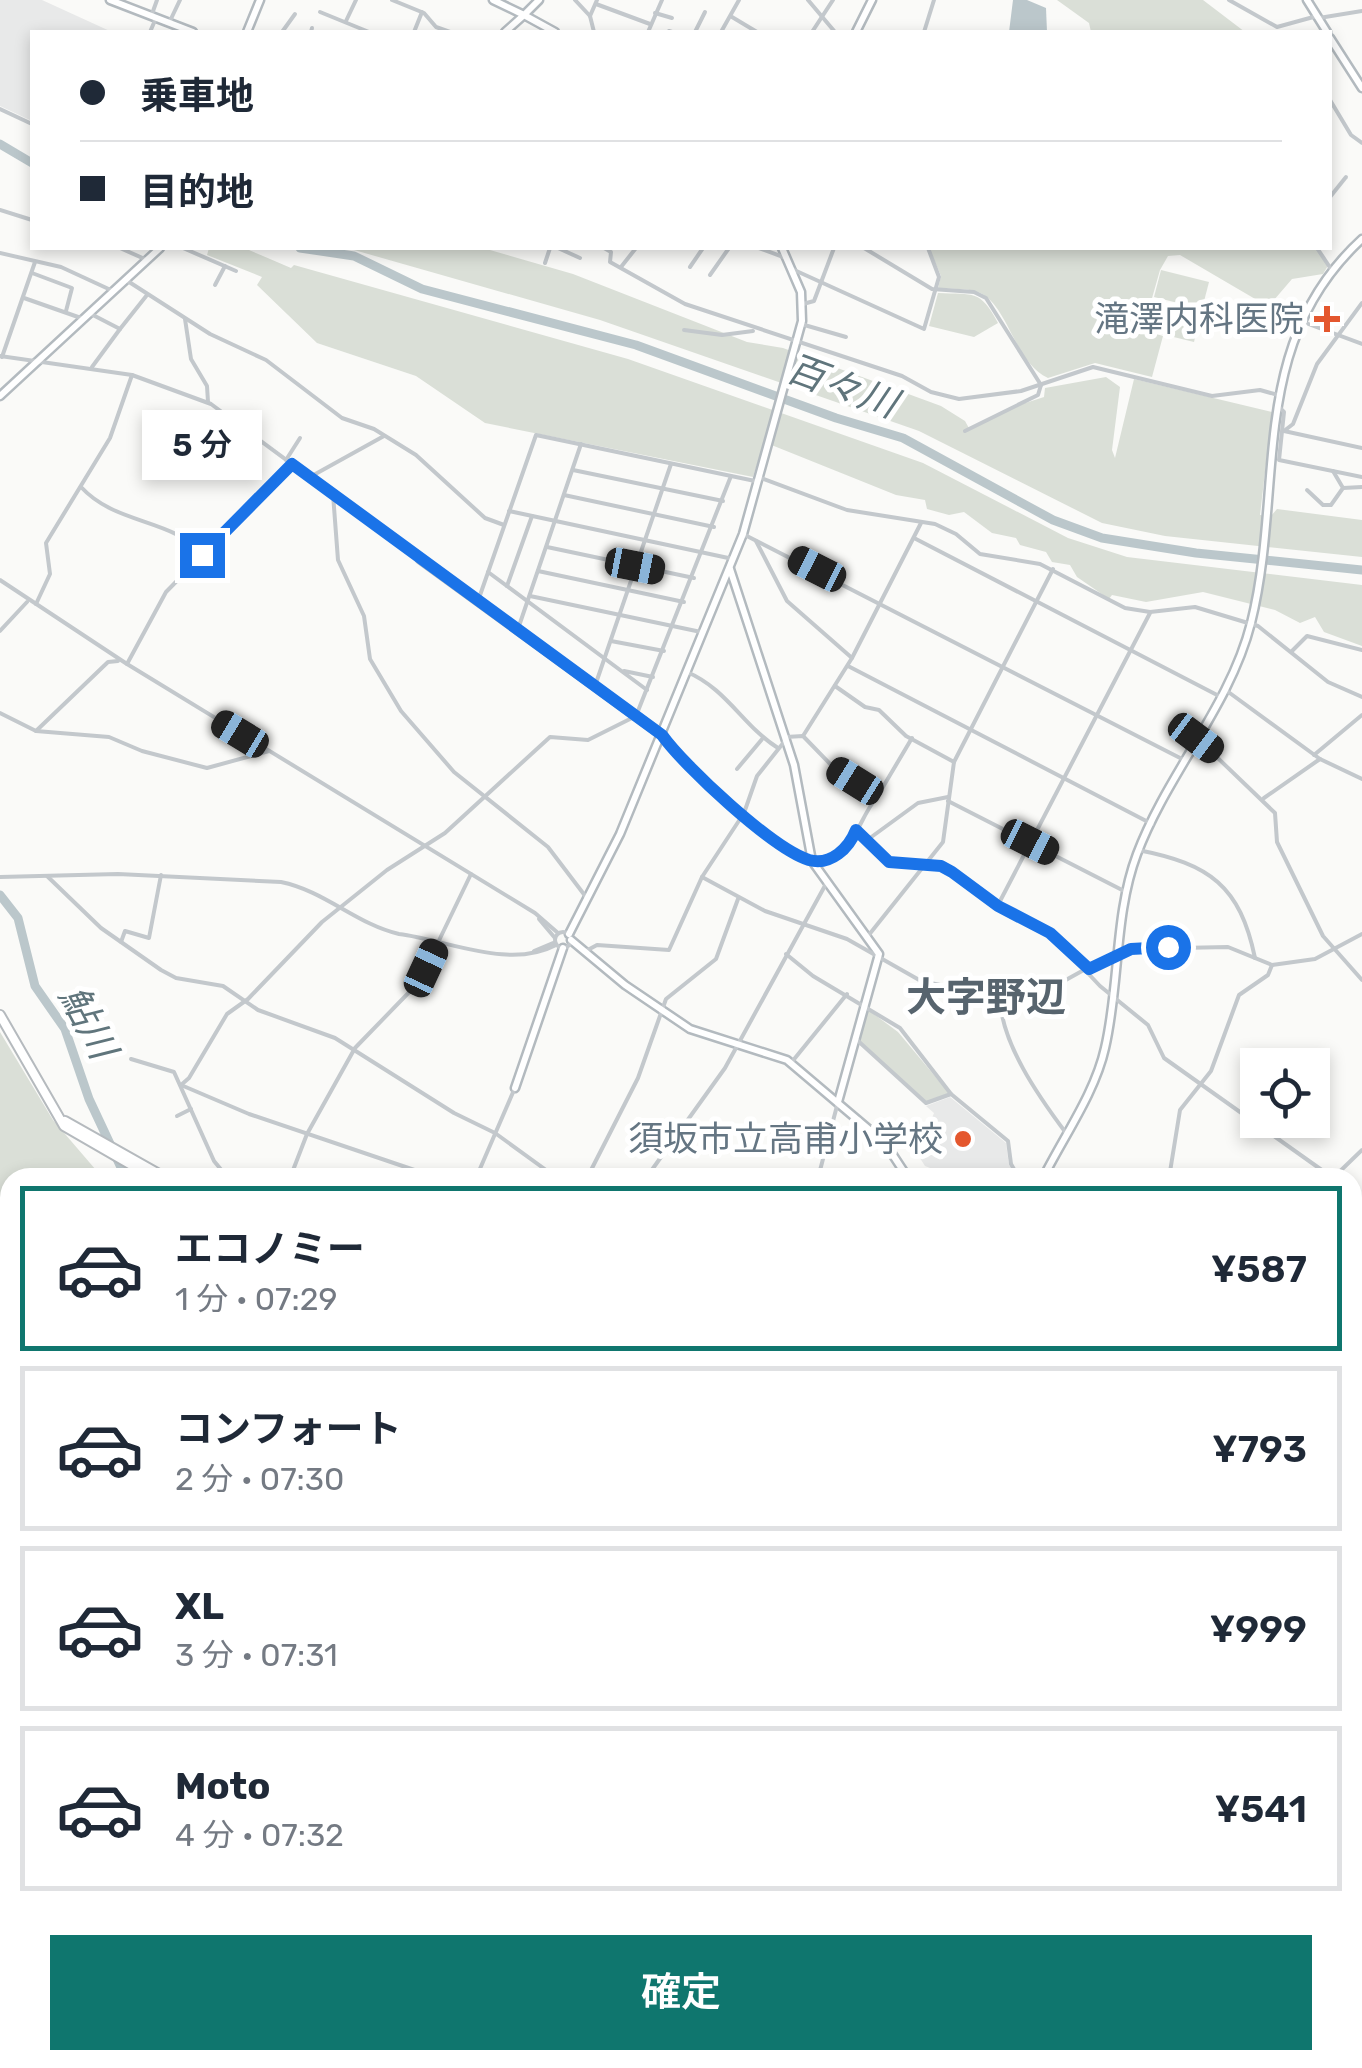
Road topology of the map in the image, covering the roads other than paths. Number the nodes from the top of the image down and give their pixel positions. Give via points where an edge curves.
1 (110, 0) edge
2 (157, 0) edge
3 (180, 0) edge
4 (260, 0) edge
5 (356, 0) edge
6 (392, 0) edge
7 (493, 0) edge
8 (540, 0) edge
9 (575, 0) edge
10 (653, 0) edge
11 (730, 0) edge
12 (808, 0) edge
13 (833, 0) edge
14 (872, 0) edge
15 (934, 0) edge
16 (1228, 0) edge
17 (1307, 0) edge
18 (1344, 0) edge
19 (661, 1) edge
20 (596, 2) edge
21 (739, 2) edge
22 (128, 3) edge
23 (1350, 10) junction
24 (1362, 10) edge
25 (320, 12) dead end
26 (422, 12) junction
27 (705, 12) dead end
28 (295, 14) dead end
29 (655, 14) junction
30 (524, 15) junction
31 (590, 16) junction
32 (732, 16) junction
33 (154, 17) junction
34 (822, 17) junction
35 (1318, 17) junction
36 (672, 18) dead end
37 (346, 21) junction
38 (169, 23) junction
39 (650, 24) junction
40 (151, 30) edge
41 (181, 30) edge
42 (247, 30) edge
43 (283, 30) edge
44 (365, 30) edge
45 (415, 30) edge
46 (444, 30) edge
47 (507, 30) edge
48 (551, 30) edge
49 (594, 30) edge
50 (648, 30) edge
51 (696, 30) edge
52 (722, 30) edge
53 (754, 30) edge
54 (813, 30) edge
55 (833, 30) edge
56 (857, 30) edge
57 (925, 30) edge
58 (1277, 30) edge
59 (1325, 30) edge
60 (1332, 41) edge
61 (1362, 88) edge
62 (1332, 103) edge
63 (0, 110) edge
64 (30, 123) edge
65 (1362, 143) edge
66 (1346, 178) dead end
67 (1332, 195) edge
68 (0, 210) edge
69 (30, 219) edge
70 (1362, 239) edge
71 (124, 250) edge
72 (158, 250) edge
73 (188, 250) edge
74 (553, 250) edge
75 (559, 250) edge
76 (608, 250) edge
77 (634, 250) edge
78 (702, 250) edge
79 (728, 250) edge
80 (764, 250) edge
81 (783, 250) edge
82 (833, 250) edge
83 (867, 250) edge
84 (929, 250) edge
85 (1318, 250) edge
86 (0, 253) edge
87 (580, 258) dead end
88 (786, 258) junction
89 (146, 260) junction
90 (35, 262) junction
91 (545, 263) dead end
92 (225, 266) junction
93 (690, 267) dead end
94 (621, 268) junction
95 (792, 269) junction
96 (236, 270) dead end
97 (1333, 272) junction
98 (32, 273) junction
99 (710, 275) dead end
100 (126, 280) junction
101 (821, 280) junction
102 (215, 282) dead end
103 (936, 290) junction
104 (112, 291) junction
105 (147, 294) junction
106 (24, 298) junction
107 (802, 304) junction
108 (1362, 304) edge
109 (66, 311) junction
110 (85, 316) junction
111 (186, 319) junction
112 (1302, 322) junction
113 (801, 324) junction
114 (120, 329) junction
115 (684, 330) dead end
116 (758, 331) junction
117 (846, 336) dead end
118 (1337, 337) junction
119 (798, 342) junction
120 (1362, 344) edge
121 (1, 357) edge
122 (36, 363) junction
123 (92, 367) junction
124 (132, 374) junction
125 (1041, 385) junction
126 (1278, 395) junction
127 (0, 396) edge
128 (208, 402) junction
129 (1276, 405) junction
130 (965, 431) dead end
131 (1284, 431) junction
132 (384, 436) junction
133 (300, 438) dead end
134 (581, 444) junction
135 (1362, 448) edge
136 (286, 460) junction
137 (292, 464) junction
138 (671, 464) junction
139 (573, 470) junction
140 (1333, 471) junction
141 (732, 476) junction
142 (310, 477) junction
143 (1362, 478) edge
144 (760, 480) junction
145 (81, 487) junction
146 (1362, 487) edge
147 (1343, 488) junction
148 (662, 489) junction
149 (1307, 490) dead end
150 (332, 494) junction
151 (564, 495) junction
152 (1337, 499) junction
153 (723, 501) junction
154 (1348, 502) dead end
155 (510, 511) junction
156 (654, 514) junction
157 (532, 516) junction
158 (556, 521) junction
159 (921, 523) junction
160 (504, 525) junction
161 (714, 526) junction
162 (743, 534) junction
163 (755, 538) junction
164 (914, 538) junction
165 (645, 540) junction
166 (546, 546) junction
167 (704, 552) junction
168 (202, 555) junction
169 (420, 559) joint
170 (734, 559) junction
171 (635, 566) junction
172 (730, 568) junction
173 (1053, 569) junction
174 (488, 572) junction
175 (538, 572) junction
176 (694, 578) junction
177 (0, 580) edge
178 (507, 586) junction
179 (627, 590) junction
180 (529, 599) junction
181 (28, 600) junction
182 (478, 601) junction
183 (684, 602) junction
184 (881, 602) junction
185 (1036, 602) junction
186 (35, 606) junction
187 (1150, 612) junction
188 (620, 616) junction
189 (1250, 624) junction
190 (674, 627) junction
191 (518, 629) junction
192 (0, 631) edge
193 (702, 633) junction
194 (611, 641) junction
195 (1130, 650) junction
196 (1362, 650) edge
197 (1292, 651) junction
198 (664, 652) junction
199 (604, 658) junction
200 (852, 658) junction
201 (124, 662) junction
202 (848, 666) junction
203 (1004, 666) junction
204 (620, 670) junction
205 (687, 672) junction
206 (653, 676) junction
207 (595, 686) junction
208 (835, 686) junction
209 (1223, 688) junction
210 (647, 690) junction
211 (1219, 696) junction
212 (1362, 697) edge
213 (0, 713) edge
214 (1097, 714) junction
215 (1362, 715) edge
216 (636, 716) junction
217 (36, 730) junction
218 (970, 730) junction
219 (662, 735) junction
220 (804, 736) junction
221 (763, 738) junction
222 (786, 738) junction
223 (912, 738) junction
224 (1196, 738) junction
225 (778, 748) junction
226 (269, 751) junction
227 (1314, 755) junction
228 (1320, 759) junction
229 (1184, 760) junction
230 (954, 762) junction
231 (737, 769) dead end
232 (1362, 778) edge
233 (1064, 779) junction
234 (877, 797) junction
235 (486, 798) junction
236 (1264, 798) junction
237 (948, 799) junction
238 (744, 813) junction
239 (1152, 824) junction
240 (856, 830) junction
241 (868, 839) junction
242 (1030, 842) junction
243 (427, 847) junction
244 (1138, 850) junction
245 (812, 861) junction
246 (924, 864) junction
247 (471, 874) junction
248 (161, 875) junction
249 (47, 876) junction
250 (0, 877) edge
251 (702, 877) junction
252 (826, 882) junction
253 (1126, 892) junction
254 (586, 896) junction
255 (738, 898) junction
256 (342, 906) junction
257 (998, 906) junction
258 (802, 926) junction
259 (1362, 934) edge
260 (868, 936) junction
261 (440, 940) junction
262 (562, 941) junction
263 (120, 942) junction
264 (1332, 951) junction
265 (584, 952) junction
266 (1118, 952) junction
267 (786, 954) junction
268 (879, 961) junction
269 (1256, 962) junction
270 (1272, 965) junction
271 (1089, 969) junction
272 (1362, 980) edge
273 (848, 994) junction
274 (1114, 996) junction
275 (1000, 998) junction
276 (245, 1001) junction
277 (864, 1006) junction
278 (661, 1010) junction
279 (0, 1015) edge
280 (853, 1037) junction
281 (739, 1044) junction
282 (355, 1048) junction
283 (130, 1059) dead end
284 (791, 1063) junction
285 (1203, 1082) junction
286 (181, 1084) junction
287 (515, 1088) joint
288 (951, 1094) junction
289 (838, 1102) junction
290 (191, 1109) junction
291 (57, 1116) junction
292 (177, 1116) dead end
293 (1066, 1133) junction
294 (307, 1134) junction
295 (498, 1135) junction
296 (1362, 1151) edge
297 (135, 1168) edge
298 (150, 1168) edge
299 (220, 1168) edge
300 (294, 1168) edge
301 (403, 1168) edge
302 (481, 1168) edge
303 (543, 1168) edge
304 (592, 1168) edge
305 (654, 1168) edge
306 (821, 1168) edge
307 (901, 1168) edge
308 (1013, 1168) edge
309 (1048, 1168) edge
310 (1168, 1168) edge
311 (1321, 1168) edge
312 (1343, 1168) edge

1 - 22 street
2 - 33 street
3 - 38 street
4 - 42 street
5 - 37 street
6 - 26 street
7 - 30 street
8 - 30 street
9 - 31 street
10 - 19 street
11 - 21 street
12 - 34 street
13 - 34 street
14 - 56 street
15 - 57 street
16 - 58 street
17 - 35 street
18 - 23 street
19 - 29 street
20 - 31 street
20 - 39 street
21 - 32 street
22 - 33 street
23 - 24 street
23 - 35 street
25 - 37 street
26 - 45 street
26 - 46 street
27 - 51 street
28 - 43 street
29 - 36 street
29 - 39 street
30 - 47 street
30 - 48 street
31 - 49 street
32 - 52 street
32 - 53 street
33 - 38 street
33 - 40 street
34 - 54 street
34 - 55 street
35 - 58 street
35 - 59 street
37 - 44 street
38 - 41 street
39 - 50 street
60 - 61 street
62 - 65 street
63 - 64 street
66 - 67 street
68 - 69 street
70 - 97 street
71 - 89 street
72 - 89 street
73 - 92 street
74 - 91 street
75 - 87 street
76 - 94 street via 610,262
77 - 94 street
78 - 93 street
79 - 99 street
80 - 88 street
81 - 88 street
82 - 101 street
83 - 103 street
84 - 103 street via 939,277
85 - 97 street
86 - 90 street
88 - 95 street
89 - 100 street
90 - 98 street
90 - 104 street
92 - 96 street
92 - 102 street
94 - 116 street via 685,304
95 - 101 street
95 - 107 street
97 - 112 street
98 - 106 street
98 - 109 street via 72,288
100 - 104 street
100 - 105 street
101 - 103 street via 924,328
101 - 107 street via 814,301
103 - 125 street via 986,298
104 - 110 street
105 - 111 street
105 - 114 street
106 - 109 street
106 - 121 street
107 - 113 street
108 - 118 street
109 - 110 street
110 - 114 street
110 - 122 street
111 - 128 street via 191,360
111 - 132 street via 266,360 342,418
112 - 118 street
112 - 126 street
113 - 117 street
113 - 119 street
114 - 123 street
115 - 116 street
116 - 119 street
118 - 120 street
118 - 131 street
119 - 125 street via 959,399
119 - 144 street
121 - 122 street
122 - 123 street
122 - 127 street
123 - 124 street
124 - 128 street
124 - 145 street via 115,427
125 - 126 street via 1093,367 1212,396 1260,390
125 - 130 street via 1038,395
126 - 129 street
128 - 136 street
129 - 131 street via 1284,412
129 - 189 street
131 - 135 street
131 - 140 street via 1279,460
132 - 142 street
132 - 160 street via 416,455 485,518
133 - 136 street
134 - 138 street
134 - 139 street
134 - 155 street via 536,434
136 - 137 street
137 - 142 street
137 - 168 street
138 - 141 street
138 - 148 street
139 - 148 street
139 - 151 street
140 - 143 street
140 - 147 street
141 - 144 street
141 - 153 street
142 - 150 street
144 - 159 street via 847,510
144 - 162 street
145 - 168 street via 106,510 187,536
145 - 186 street via 46,543 50,579
146 - 147 street
147 - 152 street
148 - 153 street
148 - 156 street
149 - 152 street via 1326,506
150 - 169 street
150 - 235 street via 338,560 364,616 370,658 401,711
151 - 156 street
151 - 158 street
152 - 154 street
153 - 161 street
155 - 157 street
155 - 160 street
156 - 161 street
156 - 165 street
157 - 158 street
157 - 178 street
158 - 165 street
158 - 166 street
159 - 164 street
159 - 173 street via 956,534 980,554
160 - 174 street
161 - 167 street
162 - 163 street
162 - 170 street
163 - 184 street
163 - 200 street via 787,600
164 - 184 street
164 - 185 street
165 - 167 street
165 - 171 street
166 - 171 street
166 - 175 street
167 - 170 street
167 - 176 street
168 - 201 street via 156,606
169 - 182 street
170 - 172 street
171 - 176 street
171 - 179 street
172 - 193 street
172 - 222 street
173 - 185 street
173 - 187 street via 1098,597
174 - 178 street
174 - 182 street
175 - 179 street
175 - 180 street
176 - 183 street
177 - 181 street
178 - 180 street
179 - 183 street
179 - 188 street
180 - 188 street
180 - 191 street
180 - 199 street
181 - 186 street
181 - 192 street
182 - 191 street
183 - 190 street
184 - 200 street
184 - 203 street
185 - 195 street
185 - 203 street
186 - 201 street
187 - 189 street via 1194,606
187 - 195 street
188 - 190 street
188 - 194 street
189 - 197 street
189 - 209 street
190 - 193 street
190 - 198 street
191 - 207 street
193 - 205 street
194 - 198 street
194 - 199 street
195 - 211 street
195 - 214 street
196 - 197 street via 1307,636
197 - 212 street via 1328,682
198 - 206 street
199 - 204 street
199 - 207 street
200 - 202 street
201 - 217 street via 108,662
201 - 226 street
202 - 208 street
202 - 218 street
203 - 214 street
203 - 218 street
204 - 206 street
204 - 210 street
205 - 219 street
205 - 221 street via 712,683
206 - 210 street
207 - 216 street
208 - 220 street
208 - 223 street
209 - 211 street
209 - 227 street
210 - 216 street
211 - 224 street
213 - 217 street
214 - 229 street
214 - 233 street
215 - 227 street
216 - 219 street
216 - 235 street via 582,741 550,737
217 - 226 street via 108,737 207,768
218 - 230 street
218 - 233 street
219 - 238 street via 697,777
219 - 254 street
220 - 222 street
220 - 234 street via 835,769
221 - 225 street
221 - 231 street
222 - 225 street
222 - 245 street
223 - 230 street
223 - 234 street
224 - 229 street
224 - 236 street
225 - 238 street via 757,776
226 - 243 street
227 - 228 street
228 - 232 street
228 - 236 street
229 - 239 street
230 - 237 street
233 - 239 street
233 - 242 street
234 - 240 street
235 - 243 street
235 - 254 street via 548,847
236 - 264 street via 1275,813 1277,842
237 - 241 street via 918,803
237 - 242 street
237 - 246 street via 944,842
238 - 245 street
238 - 251 street
239 - 244 street
240 - 241 street
240 - 245 street via 835,856
241 - 246 street via 889,862
242 - 253 street
242 - 257 street
243 - 247 street
243 - 256 street
244 - 253 street
244 - 269 street via 1177,858 1227,887 1243,912
245 - 252 street
246 - 257 street via 941,866
246 - 260 street
247 - 261 street
247 - 262 street via 536,913
248 - 249 street
248 - 256 street via 281,882
248 - 263 street via 149,938 125,931
249 - 250 street
249 - 263 street
251 - 255 street
251 - 265 street via 669,950 597,945
252 - 258 street
252 - 260 street
253 - 266 street
254 - 262 street
255 - 258 street
255 - 278 street via 716,960 671,992
256 - 261 street via 382,930
256 - 276 street
257 - 271 street via 1050,933
258 - 267 street
258 - 268 street via 847,939
259 - 264 street
260 - 268 street
261 - 262 street via 502,955
261 - 282 street via 419,982
262 - 265 street
262 - 287 street
263 - 276 street via 176,978 223,986
264 - 270 street
264 - 272 street
265 - 278 street
266 - 269 street via 1228,947
266 - 271 street
266 - 274 street
267 - 273 street
267 - 281 street
268 - 275 street via 920,981
268 - 277 street
269 - 270 street
270 - 285 street via 1239,995
271 - 274 street
271 - 275 street via 1046,991
273 - 277 street
273 - 284 street
274 - 285 street via 1148,1026 1164,1058
274 - 293 street via 1104,1054
275 - 293 street via 1009,1040
276 - 282 street
276 - 286 street via 227,1014
277 - 280 street
277 - 288 street via 900,1028
278 - 281 street via 704,1036
278 - 304 street via 638,1078
279 - 291 main road
280 - 288 street via 926,1103
280 - 289 street
281 - 284 street
281 - 305 street
282 - 294 street
282 - 295 street
283 - 286 street via 172,1070
284 - 289 street
285 - 310 street via 1180,1110
285 - 311 street
286 - 290 street
286 - 294 street
287 - 295 street
288 - 308 street via 1008,1141
289 - 306 street
289 - 307 street via 885,1143
290 - 292 street
290 - 299 street
291 - 297 main road via 73,1134
291 - 298 main road
293 - 309 street
294 - 300 street
294 - 301 street
295 - 302 street
295 - 303 street
296 - 312 street

